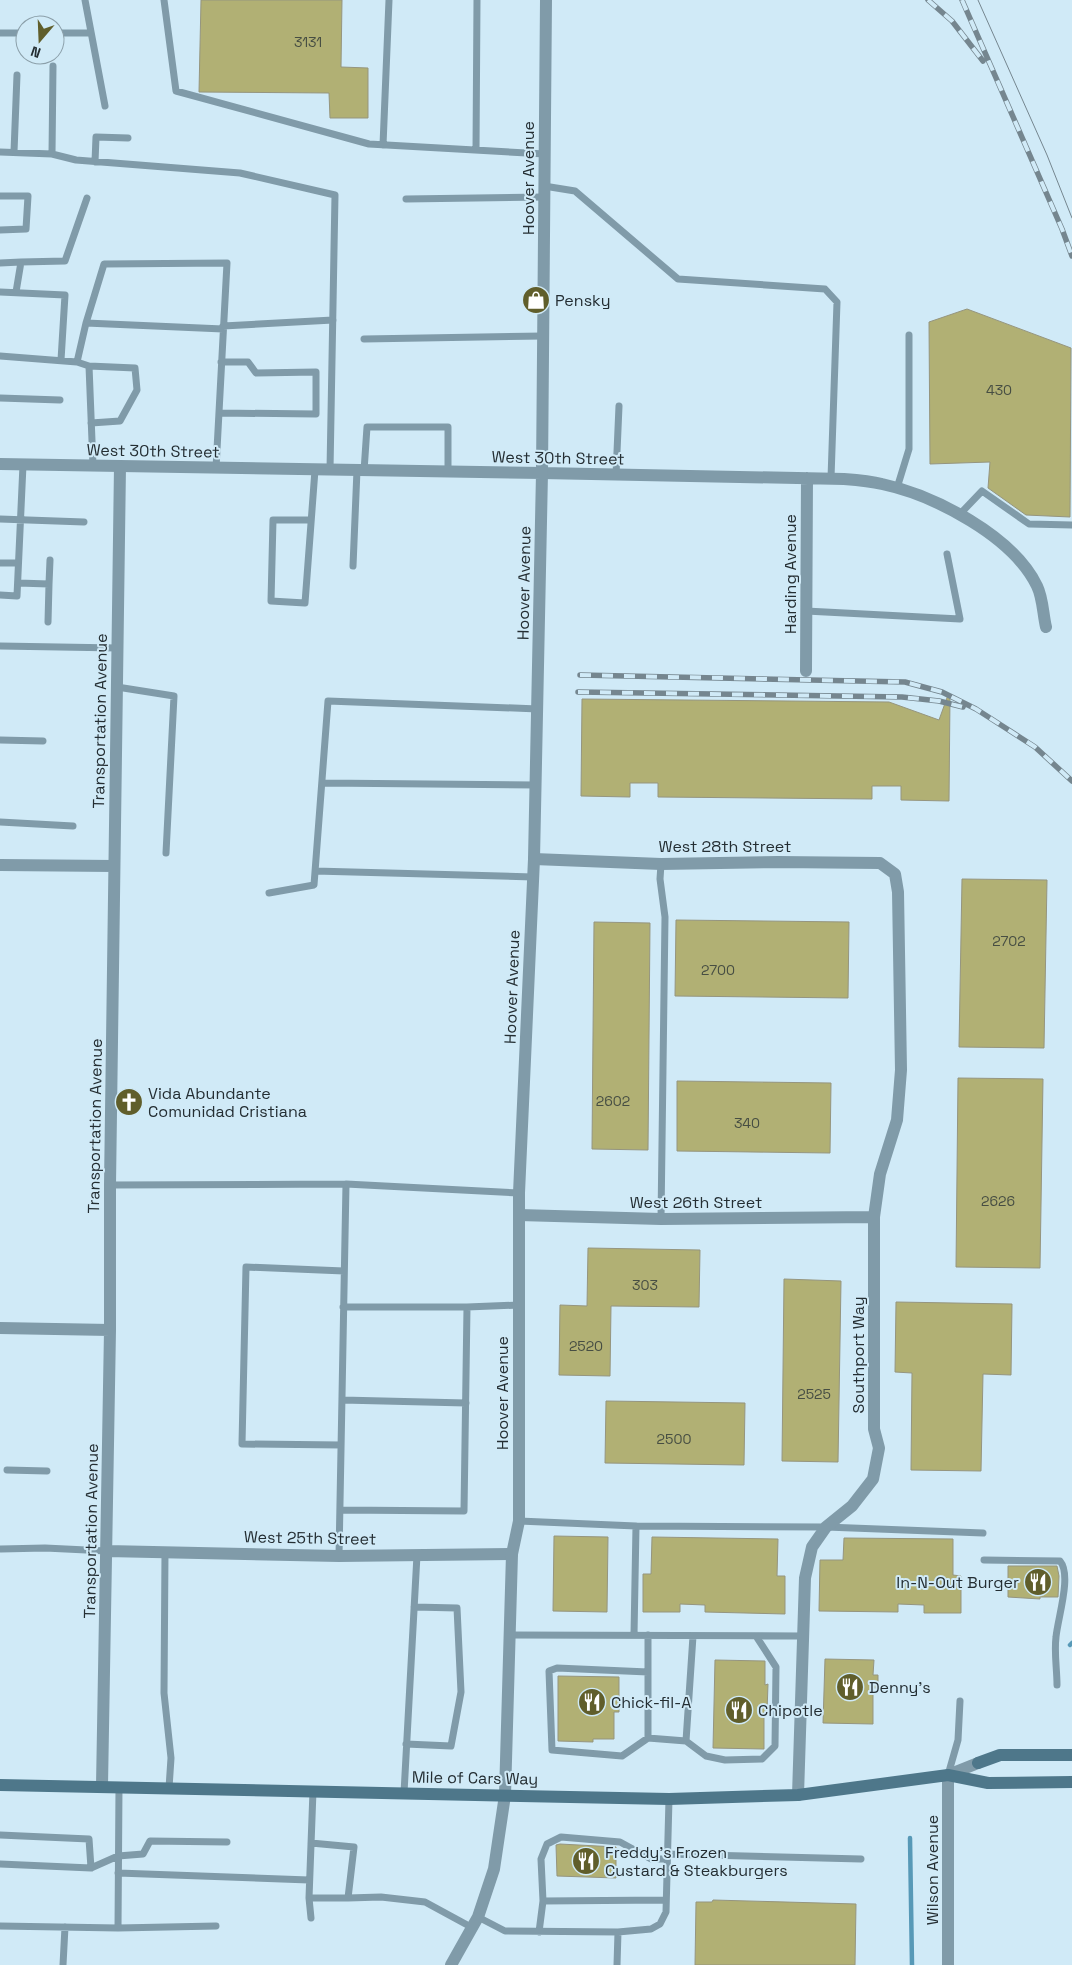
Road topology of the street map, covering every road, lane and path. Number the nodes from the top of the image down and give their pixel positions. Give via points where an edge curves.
1 (85, 0) edge
2 (164, 0) edge
3 (389, 0) edge
4 (476, 0) edge
5 (546, 0) edge
6 (0, 33) edge
7 (15, 33) edge
8 (65, 33) edge
9 (91, 33) junction
10 (53, 66) dead end
11 (17, 75) dead end
12 (105, 106) dead end
13 (128, 138) dead end
14 (383, 145) junction
15 (476, 150) junction
16 (0, 152) edge
17 (14, 152) junction
18 (52, 154) junction
19 (544, 154) junction
20 (94, 162) junction
21 (544, 191) junction
22 (0, 196) edge
23 (87, 198) dead end
24 (406, 199) dead end
25 (0, 230) edge
26 (21, 262) junction
27 (0, 263) edge
28 (0, 292) edge
29 (16, 292) junction
30 (333, 320) junction
31 (86, 323) junction
32 (223, 328) junction
33 (909, 335) dead end
34 (543, 336) junction
35 (364, 339) dead end
36 (0, 356) edge
37 (61, 360) junction
38 (76, 362) junction
39 (221, 362) junction
40 (89, 366) junction
41 (0, 398) edge
42 (60, 400) dead end
43 (619, 406) dead end
44 (219, 413) junction
45 (91, 423) junction
46 (0, 464) edge
47 (23, 465) junction
48 (93, 466) junction
49 (120, 466) junction
50 (216, 468) junction
51 (315, 470) junction
52 (330, 470) junction
53 (361, 470) junction
54 (448, 472) junction
55 (542, 473) junction
56 (616, 475) junction
57 (807, 478) junction
58 (831, 478) junction
59 (897, 488) junction
60 (960, 514) junction
61 (0, 519) edge
62 (20, 520) junction
63 (311, 520) junction
64 (84, 522) dead end
65 (1072, 525) edge
66 (947, 554) dead end
67 (50, 560) dead end
68 (0, 563) edge
69 (18, 563) junction
70 (353, 566) dead end
71 (18, 583) junction
72 (49, 584) junction
73 (0, 596) edge
74 (806, 611) junction
75 (48, 622) dead end
76 (1046, 627) dead end
77 (0, 646) edge
78 (118, 648) junction
79 (806, 671) dead end
80 (117, 687) junction
81 (538, 708) junction
82 (0, 740) edge
83 (42, 741) dead end
84 (322, 783) junction
85 (536, 785) junction
86 (0, 822) edge
87 (73, 826) dead end
88 (166, 853) dead end
89 (534, 859) junction
90 (661, 864) junction
91 (0, 865) edge
92 (114, 866) junction
93 (315, 871) junction
94 (533, 877) junction
95 (898, 892) joint
96 (269, 893) dead end
97 (346, 1184) junction
98 (110, 1185) junction
99 (519, 1193) junction
100 (519, 1215) junction
101 (874, 1217) junction
102 (661, 1219) junction
103 (344, 1271) junction
104 (519, 1305) junction
105 (343, 1307) junction
106 (467, 1307) junction
107 (0, 1328) edge
108 (110, 1330) junction
109 (342, 1400) junction
110 (466, 1403) junction
111 (341, 1445) junction
112 (7, 1470) dead end
113 (47, 1471) dead end
114 (340, 1510) junction
115 (519, 1520) junction
116 (636, 1526) junction
117 (826, 1527) junction
118 (983, 1533) dead end
119 (1, 1549) dead end
120 (107, 1551) junction
121 (165, 1552) junction
122 (512, 1554) junction
123 (417, 1555) junction
124 (339, 1556) junction
125 (984, 1560) dead end
126 (414, 1606) junction
127 (510, 1635) junction
128 (634, 1635) junction
129 (648, 1636) junction
130 (693, 1636) junction
131 (756, 1636) junction
132 (803, 1636) junction
133 (648, 1672) junction
134 (1057, 1685) dead end
135 (960, 1701) dead end
136 (648, 1738) junction
137 (686, 1741) junction
138 (406, 1744) junction
139 (1072, 1755) edge
140 (978, 1764) joint
141 (948, 1775) junction
142 (1072, 1782) edge
143 (0, 1786) edge
144 (102, 1786) junction
145 (119, 1787) junction
146 (169, 1788) junction
147 (313, 1791) junction
148 (404, 1793) junction
149 (506, 1795) junction
150 (798, 1795) junction
151 (669, 1799) junction
152 (0, 1835) edge
153 (227, 1842) dead end
154 (311, 1842) junction
155 (118, 1856) junction
156 (667, 1856) junction
157 (861, 1859) dead end
158 (0, 1864) edge
159 (91, 1868) junction
160 (118, 1873) junction
161 (309, 1880) junction
162 (309, 1898) junction
163 (348, 1898) junction
164 (666, 1900) junction
165 (543, 1901) junction
166 (311, 1918) dead end
167 (474, 1922) junction
168 (0, 1926) edge
169 (216, 1926) dead end
170 (65, 1928) junction
171 (118, 1928) junction
172 (539, 1932) junction
173 (618, 1932) junction
174 (63, 1965) edge
175 (452, 1965) edge
176 (617, 1965) edge
177 (948, 1965) edge

1 - 9 lane
2 - 14 lane via 176,92 369,144
3 - 14 lane
4 - 15 lane
5 - 19 street, Hoover Avenue
6 - 7 lane
8 - 9 lane
9 - 12 lane
10 - 18 lane
11 - 17 lane
13 - 20 lane via 96,137
14 - 15 lane
15 - 19 lane
16 - 17 lane
17 - 18 lane
18 - 20 lane
19 - 21 street, Hoover Avenue
20 - 30 lane via 240,173 335,195
21 - 24 lane
21 - 34 street, Hoover Avenue
21 - 58 lane via 575,191 678,278 825,289 837,302
22 - 25 lane via 28,196 26,229
23 - 26 lane via 65,261
26 - 27 lane
26 - 29 lane
28 - 29 lane
29 - 37 lane via 66,295
30 - 32 lane
30 - 52 lane
31 - 32 lane
31 - 32 lane via 104,264 227,262
31 - 38 lane
32 - 39 lane
33 - 59 lane via 908,449
34 - 35 lane
34 - 55 street, Hoover Avenue
36 - 37 lane
37 - 38 lane
38 - 40 lane
39 - 44 lane
39 - 44 lane via 248,362 256,373 316,372 316,414
40 - 45 lane
40 - 45 lane via 135,368 137,390 120,422
41 - 42 lane
43 - 56 lane
44 - 50 lane
45 - 48 lane
46 - 47 street, West 30th Street
47 - 48 street, West 30th Street
47 - 62 lane
48 - 49 street, West 30th Street
49 - 50 street, West 30th Street
49 - 78 street, Transportation Avenue
50 - 51 street, West 30th Street
51 - 52 street, West 30th Street
51 - 63 lane
52 - 53 street, West 30th Street
53 - 54 street, West 30th Street
53 - 54 lane via 368,427 448,427
53 - 70 lane
54 - 55 street, West 30th Street
55 - 56 street, West 30th Street
55 - 81 street, Hoover Avenue
56 - 57 street, West 30th Street
57 - 58 street, West 30th Street
57 - 74 street, Harding Avenue
58 - 59 street, West 30th Street
59 - 60 street, West 30th Street
60 - 65 lane via 982,491 1029,524
60 - 76 street, West 30th Street via 997,539 1017,558 1038,587
61 - 62 lane
62 - 64 lane
62 - 69 lane
63 - 63 lane via 305,603 271,601 273,520
66 - 74 lane via 960,620
67 - 72 lane
68 - 69 lane
69 - 71 lane
71 - 72 lane
71 - 73 lane via 17,596
72 - 75 lane
74 - 79 street, Harding Avenue
77 - 78 lane
78 - 80 street, Transportation Avenue
80 - 88 lane via 174,696
80 - 92 street, Transportation Avenue
81 - 84 lane via 328,701
81 - 85 street, Hoover Avenue
82 - 83 lane
84 - 85 lane
84 - 93 lane
85 - 89 street, Hoover Avenue
86 - 87 lane
89 - 90 street, West 28th Street
89 - 94 street, Hoover Avenue
90 - 95 street, West 28th Street via 880,863 895,874
90 - 102 lane via 665,917
91 - 92 street
92 - 98 street, Transportation Avenue
93 - 94 lane
93 - 96 lane via 314,885
94 - 99 street, Hoover Avenue
95 - 101 street, Southport Way via 901,1070 897,1120 880,1174
97 - 98 lane
97 - 99 lane
97 - 103 lane
98 - 108 street, Transportation Avenue
99 - 100 street, Hoover Avenue
100 - 102 street, West 26th Street
100 - 104 street, Hoover Avenue
101 - 102 street, West 26th Street
101 - 117 street, Southport Way via 874,1429 879,1448 872,1478 852,1506
103 - 105 lane
103 - 111 lane via 246,1267 242,1444
104 - 106 lane
104 - 115 street, Hoover Avenue
105 - 106 lane
105 - 109 lane
106 - 110 lane
107 - 108 street
108 - 120 street, Transportation Avenue
109 - 110 lane
109 - 111 lane
110 - 114 lane via 464,1511
111 - 114 lane
112 - 113 lane
114 - 124 lane
115 - 116 lane
115 - 122 street, Hoover Avenue
116 - 117 lane
116 - 128 lane
117 - 118 lane
117 - 132 street, Southport Way via 812,1547 805,1578
119 - 120 lane
120 - 121 street, West 25th Street
120 - 144 street, Transportation Avenue
121 - 124 street, West 25th Street
121 - 146 lane via 164,1693 171,1758
122 - 123 street, West 25th Street
122 - 127 street, Hoover Avenue
123 - 124 street, West 25th Street
123 - 126 lane
125 - 134 lane via 1060,1561 1066,1564 1069,1594 1056,1637
126 - 138 lane
126 - 138 lane via 457,1608 462,1692 451,1746
127 - 128 lane
127 - 149 street, Hoover Avenue
128 - 129 lane
129 - 130 lane
129 - 133 lane
130 - 131 lane
130 - 137 lane
131 - 132 lane
131 - 137 lane via 776,1667 775,1746 762,1759 725,1760 706,1756
132 - 150 street, Southport Way
133 - 136 lane
133 - 136 lane via 557,1668 550,1672 552,1750 622,1756
135 - 141 lane via 958,1740
136 - 137 lane
138 - 148 lane
139 - 140 main road, Mile of Cars Way via 1000,1755
140 - 141 street, Mile of Cars Way
141 - 142 main road, Mile of Cars Way via 988,1783
141 - 150 main road, Mile of Cars Way
141 - 177 street, Wilson Avenue
143 - 144 main road, Mile of Cars Way
144 - 145 main road, Mile of Cars Way
145 - 146 main road, Mile of Cars Way
145 - 155 lane
146 - 147 main road, Mile of Cars Way
147 - 148 main road, Mile of Cars Way
147 - 154 lane
148 - 149 main road, Mile of Cars Way
149 - 151 main road, Mile of Cars Way
149 - 167 street, Hoover Avenue via 494,1870
150 - 151 main road, Mile of Cars Way
151 - 156 lane
152 - 159 lane via 89,1839
153 - 155 lane via 150,1841 143,1854
154 - 161 lane
154 - 163 lane via 354,1847
155 - 159 lane
155 - 160 lane
156 - 157 lane
156 - 164 lane
156 - 165 lane via 651,1859 620,1842 561,1837 547,1844 541,1859
158 - 159 lane
160 - 161 lane
160 - 171 lane
161 - 162 lane
162 - 163 lane
162 - 166 lane
163 - 167 lane via 381,1897 425,1902
164 - 165 lane
164 - 173 lane via 666,1912 660,1924 652,1930
165 - 172 lane
167 - 172 lane via 505,1931
167 - 175 street, Hoover Avenue
168 - 170 lane
169 - 171 lane
170 - 171 lane
170 - 174 lane
172 - 173 lane
173 - 176 lane

